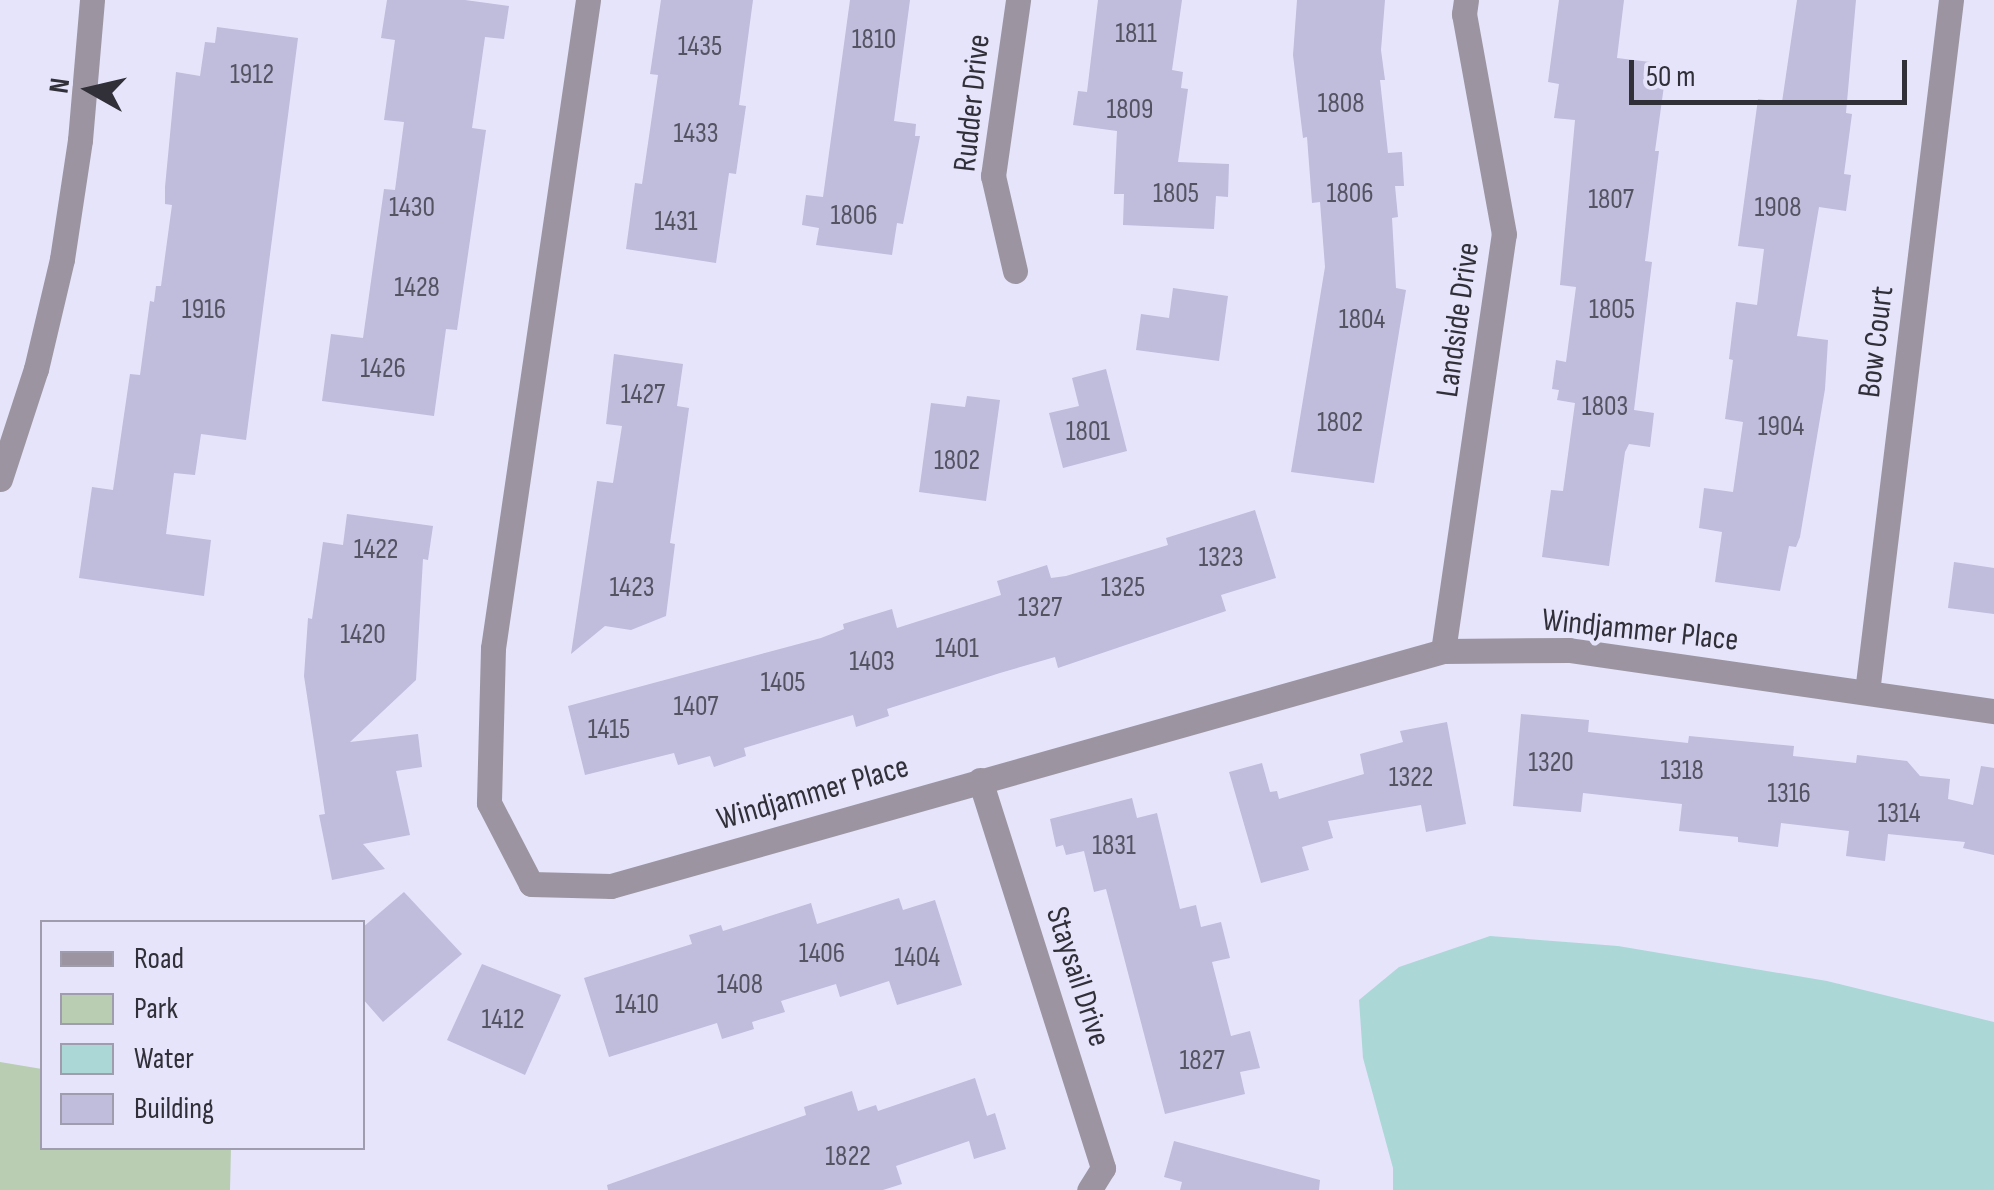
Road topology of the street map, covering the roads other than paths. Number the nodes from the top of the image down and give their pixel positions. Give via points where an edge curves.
1 (92, 0) edge
2 (588, 0) edge
3 (1018, 0) edge
4 (1466, 0) edge
5 (1950, 0) edge
6 (1015, 271) dead end
7 (0, 479) edge
8 (1444, 651) junction
9 (1868, 692) junction
10 (1994, 711) edge
11 (980, 780) junction
12 (1088, 1190) edge

1 - 7 street via 62,259 36,370
2 - 11 street, Windjammer Place via 493,648 490,803 532,884 611,886
3 - 6 street, Rudder Drive via 993,176
4 - 8 street, Landside Drive via 1504,234
5 - 9 street, Bow Court
8 - 9 street, Windjammer Place via 1569,650
8 - 11 street, Windjammer Place
9 - 10 street, Windjammer Place
11 - 12 street, Staysail Drive via 1104,1168

